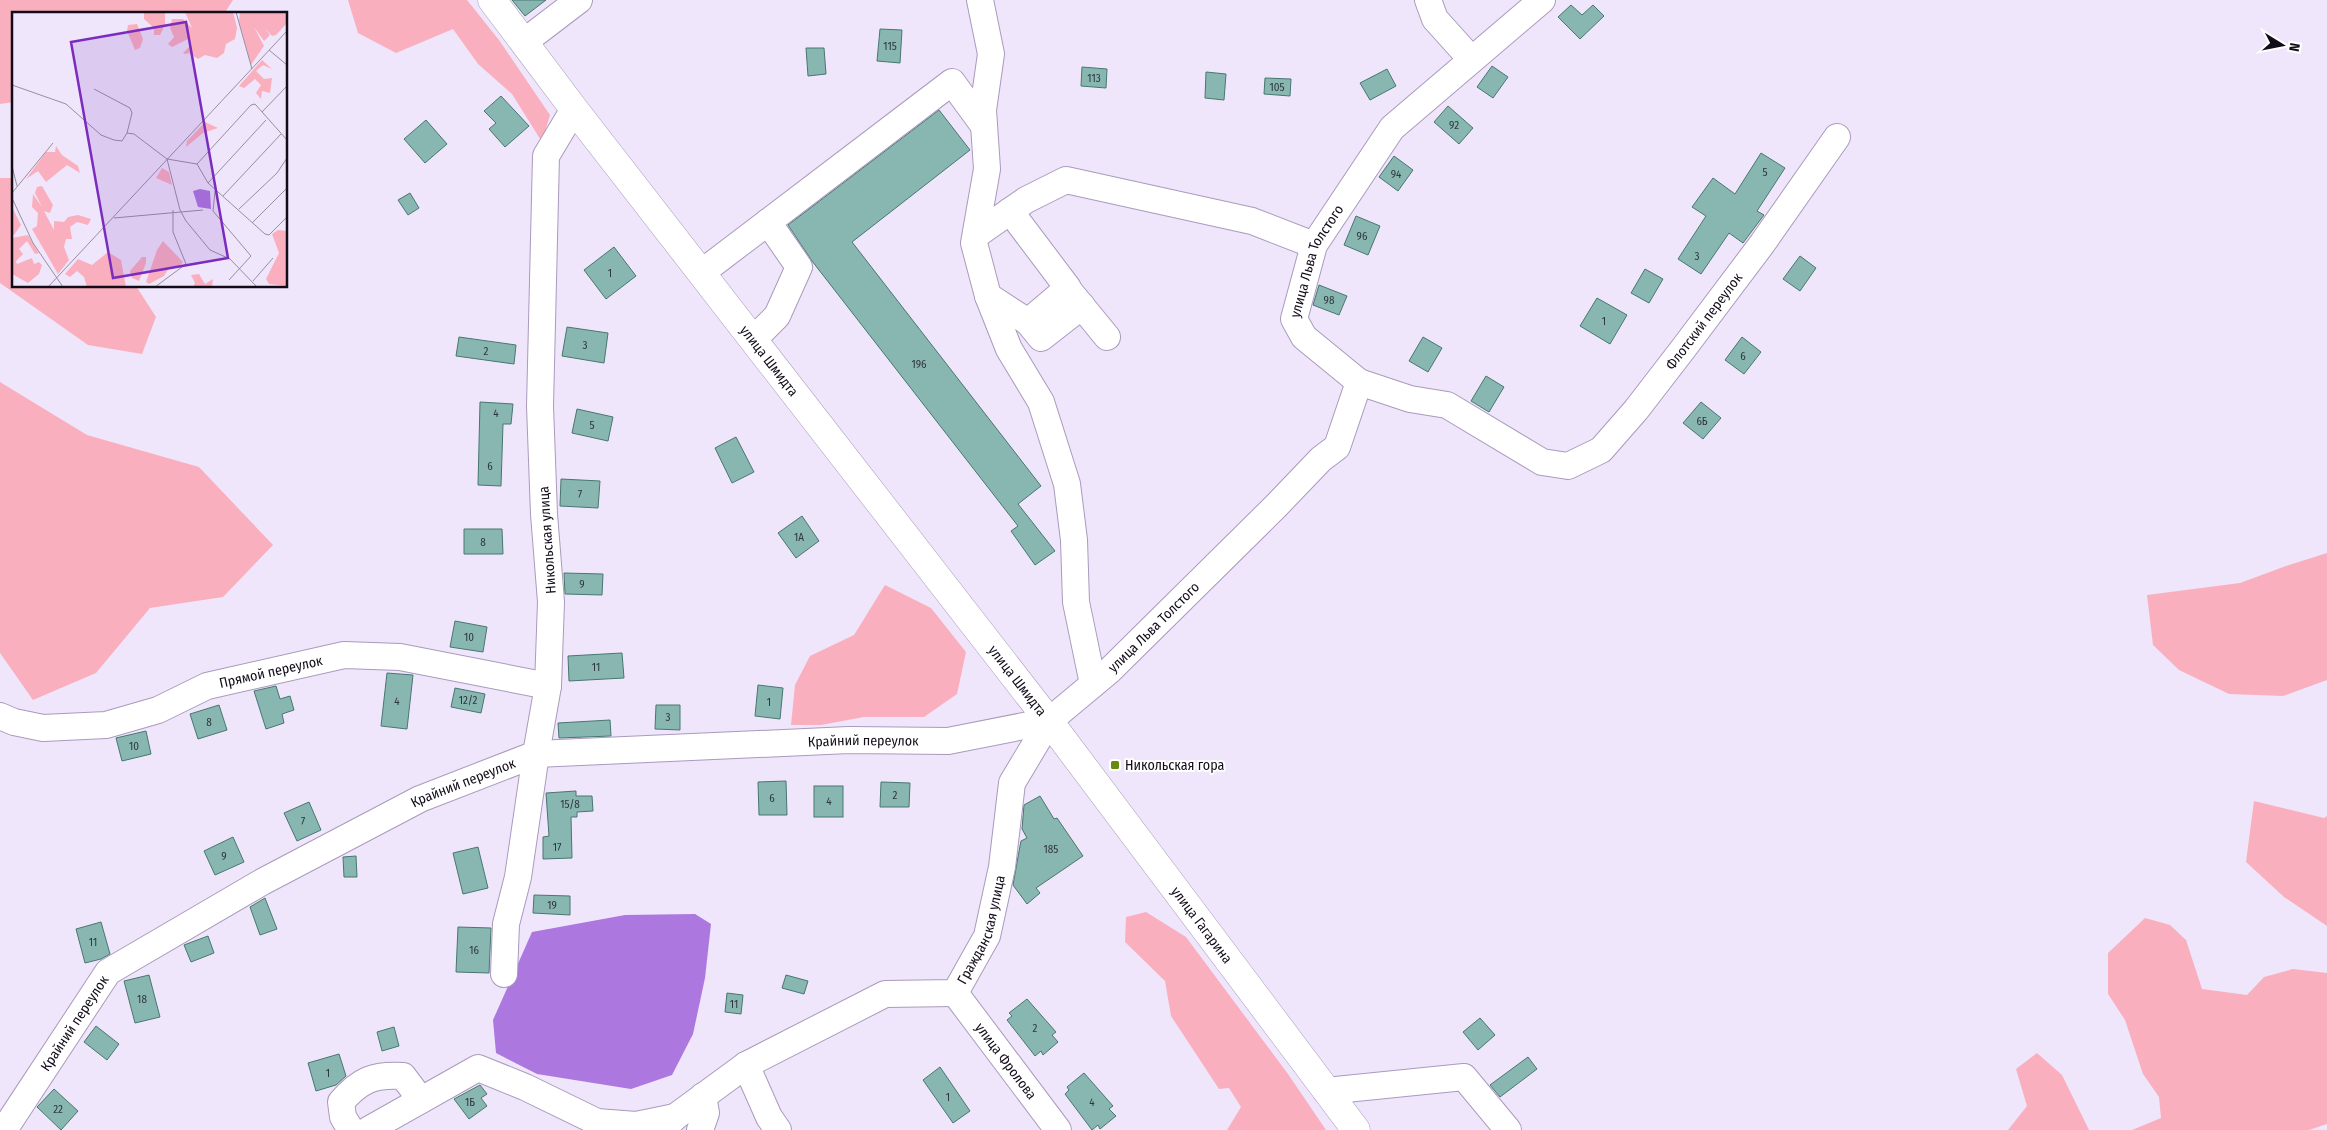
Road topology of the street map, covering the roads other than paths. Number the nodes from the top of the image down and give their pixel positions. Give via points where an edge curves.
1 (492, 0) edge
2 (579, 0) edge
3 (980, 0) edge
4 (1428, 0) edge
5 (1542, 0) edge
6 (524, 42) junction
7 (1471, 59) junction
8 (574, 109) junction
9 (984, 126) junction
10 (1837, 137) dead end
11 (1010, 211) junction
12 (768, 222) junction
13 (976, 235) junction
14 (1314, 245) junction
15 (701, 273) junction
16 (988, 296) junction
17 (1075, 297) junction
18 (1035, 330) junction
19 (1107, 337) dead end
20 (752, 340) junction
21 (1359, 382) junction
22 (1030, 384) junction
23 (1093, 684) junction
24 (548, 686) junction
25 (0, 716) edge
26 (1048, 721) junction
27 (536, 754) junction
28 (504, 974) dead end
29 (955, 993) junction
30 (746, 1065) junction
31 (1326, 1090) junction
32 (703, 1096) junction
33 (421, 1100) junction
34 (668, 1123) edge
35 (4, 1130) edge
36 (350, 1130) edge
37 (368, 1130) edge
38 (700, 1130) edge
39 (778, 1130) edge
40 (1058, 1130) edge
41 (1356, 1130) edge
42 (1508, 1130) edge

1 - 6 main road, улица Шмидта
2 - 6 street
3 - 9 street via 991,54 983,110
4 - 7 street via 1435,19
5 - 7 street, улица Льва Толстого via 1491,46
6 - 8 main road, улица Шмидта
7 - 14 street, улица Льва Толстого via 1392,128
8 - 15 main road, улица Шмидта
8 - 24 street, Никольская улица via 546,156 540,406 551,602
9 - 12 street via 952,82
9 - 13 street via 987,169
10 - 21 street, Флотский переулок via 1683,349 1601,450 1568,466 1542,462 1447,405 1410,399
11 - 13 street
11 - 14 street via 1066,180 1252,221
11 - 17 street
12 - 15 street
12 - 20 street via 799,267 777,316
13 - 16 street via 974,243
14 - 21 street, улица Льва Толстого via 1294,319 1304,337
15 - 20 main road, улица Шмидта
16 - 18 street
16 - 22 street via 1008,349
17 - 18 street
17 - 19 street
18 - 22 street
20 - 26 main road, улица Шмидта
21 - 23 street, улица Льва Толстого via 1337,446 1320,459
22 - 23 street via 1040,402 1067,484 1074,540 1076,602
23 - 26 street, улица Льва Толстого
24 - 25 street, Прямой переулок via 400,657 344,655 207,686 158,710 106,725 43,728
24 - 27 street, Никольская улица
26 - 27 street, Крайний переулок via 948,741 849,740
26 - 29 street, Гражданская улица via 1012,783 1002,867 987,936
26 - 31 main road, улица Гагарина
27 - 28 street, Никольская улица via 518,877 506,924
27 - 35 street, Крайний переулок via 411,804 262,882 108,972
29 - 30 street, Гражданская улица via 885,994
29 - 40 street, улица Фролова
30 - 32 street, Гражданская улица
30 - 39 street
31 - 41 main road, улица Гагарина
31 - 42 street via 1464,1077
32 - 34 street, Гражданская улица
32 - 38 street via 706,1112
33 - 34 street via 478,1068 597,1122
33 - 36 street via 403,1076 382,1074 354,1087 341,1102 343,1117
33 - 37 street

